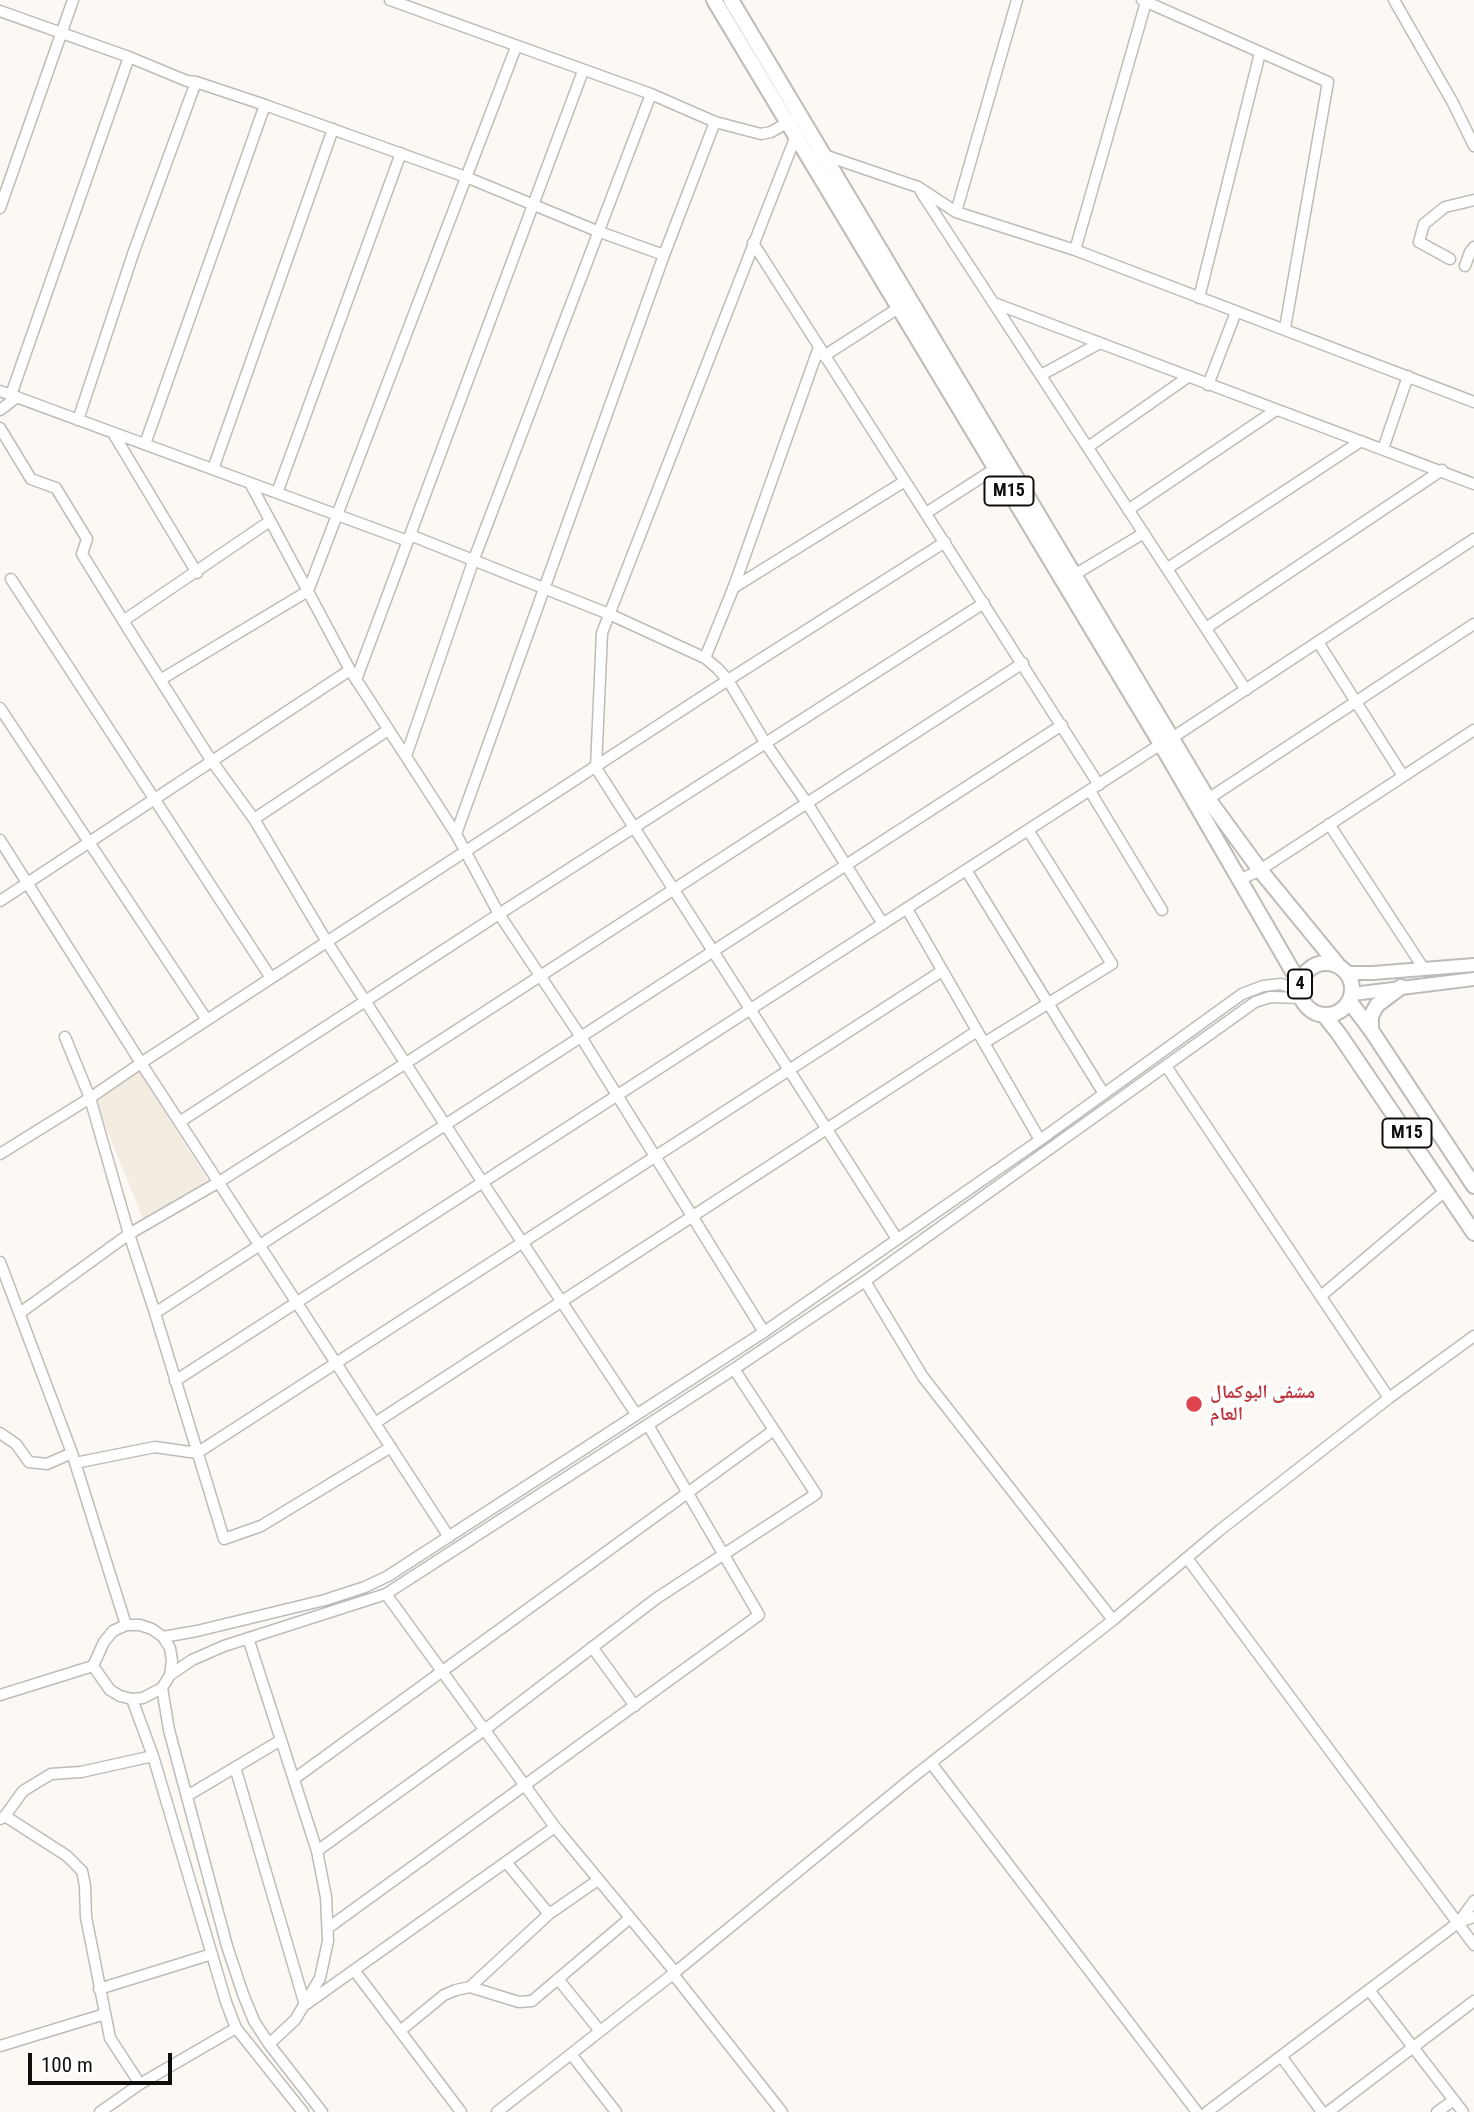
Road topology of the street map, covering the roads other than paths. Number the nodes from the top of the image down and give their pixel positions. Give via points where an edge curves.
1 (73, 0) edge
2 (390, 0) edge
3 (714, 0) edge
4 (731, 0) edge
5 (1017, 0) edge
6 (1394, 0) edge
7 (1144, 1) edge
8 (0, 11) edge
9 (61, 32) junction
10 (516, 47) junction
11 (1260, 53) junction
12 (129, 57) junction
13 (583, 72) junction
14 (196, 82) junction
15 (651, 94) junction
16 (265, 105) junction
17 (715, 122) junction
18 (797, 125) junction
19 (333, 129) junction
20 (1474, 146) edge
21 (401, 153) junction
22 (817, 158) junction
23 (466, 177) junction
24 (918, 187) junction
25 (1474, 200) edge
26 (532, 205) junction
27 (0, 208) edge
28 (956, 212) junction
29 (597, 231) junction
30 (753, 243) junction
31 (1474, 247) edge
32 (1075, 250) junction
33 (664, 255) junction
34 (1450, 259) dead end
35 (1465, 266) dead end
36 (1199, 298) junction
37 (994, 303) junction
38 (905, 304) junction
39 (1236, 312) junction
40 (1285, 328) junction
41 (1100, 344) junction
42 (822, 351) junction
43 (1041, 375) junction
44 (1408, 376) junction
45 (1188, 377) junction
46 (1208, 385) junction
47 (9, 394) edge
48 (1474, 401) edge
49 (0, 410) edge
50 (1276, 410) junction
51 (78, 420) junction
52 (0, 428) edge
53 (113, 433) junction
54 (1361, 441) junction
55 (145, 444) junction
56 (1088, 447) junction
57 (1383, 449) junction
58 (1001, 465) junction
59 (213, 469) junction
60 (1442, 470) junction
61 (905, 481) junction
62 (250, 483) junction
63 (1474, 484) edge
64 (277, 493) junction
65 (1128, 510) junction
66 (926, 513) junction
67 (337, 515) junction
68 (271, 522) junction
69 (1143, 533) junction
70 (409, 538) junction
71 (1473, 541) edge
72 (945, 542) junction
73 (474, 559) junction
74 (1168, 568) junction
75 (197, 573) junction
76 (1069, 578) junction
77 (11, 579) dead end
78 (544, 588) junction
79 (733, 589) junction
80 (307, 591) junction
81 (984, 603) junction
82 (609, 614) junction
83 (123, 621) junction
84 (1474, 624) edge
85 (1206, 628) junction
86 (1318, 642) junction
87 (705, 659) junction
88 (1023, 663) junction
89 (350, 670) junction
90 (160, 680) junction
91 (356, 680) junction
92 (728, 680) junction
93 (1246, 690) junction
94 (1356, 702) junction
95 (0, 708) edge
96 (1062, 725) junction
97 (388, 730) junction
98 (1474, 730) edge
99 (1166, 741) junction
100 (766, 744) junction
101 (406, 757) junction
102 (211, 760) junction
103 (596, 768) junction
104 (1403, 776) junction
105 (1094, 788) junction
106 (155, 799) junction
107 (1208, 799) junction
108 (807, 803) junction
109 (254, 819) junction
110 (1329, 824) junction
111 (634, 828) junction
112 (1028, 830) junction
113 (456, 834) junction
114 (0, 840) edge
115 (90, 842) junction
116 (466, 852) junction
117 (846, 864) junction
118 (965, 870) junction
119 (1260, 870) junction
120 (1240, 880) junction
121 (29, 883) junction
122 (674, 890) junction
123 (0, 901) edge
124 (907, 908) junction
125 (1162, 910) dead end
126 (499, 914) junction
127 (883, 924) junction
128 (327, 942) junction
129 (713, 951) junction
130 (1474, 965) edge
131 (1440, 968) junction
132 (1342, 969) junction
133 (1424, 969) junction
134 (943, 971) junction
135 (541, 976) junction
136 (271, 978) junction
137 (1474, 979) edge
138 (1441, 983) junction
139 (1401, 987) junction
140 (1301, 991) junction
141 (1351, 998) junction
142 (366, 1001) junction
143 (1047, 1004) junction
144 (750, 1010) junction
145 (1324, 1015) junction
146 (207, 1020) junction
147 (1371, 1030) junction
148 (977, 1031) junction
149 (1339, 1034) joint
150 (65, 1037) dead end
151 (581, 1037) junction
152 (984, 1043) junction
153 (141, 1063) junction
154 (406, 1063) junction
155 (1166, 1066) junction
156 (789, 1070) junction
157 (1104, 1094) junction
158 (617, 1096) junction
159 (90, 1098) junction
160 (180, 1121) junction
161 (446, 1125) junction
162 (827, 1129) junction
163 (1040, 1140) junction
164 (0, 1154) edge
165 (655, 1157) junction
166 (1472, 1176) edge
167 (219, 1182) junction
168 (482, 1183) junction
169 (1446, 1191) junction
170 (692, 1217) junction
171 (1474, 1233) edge
172 (129, 1234) junction
173 (897, 1239) junction
174 (522, 1243) junction
175 (260, 1245) junction
176 (0, 1262) edge
177 (865, 1281) junction
178 (1321, 1296) junction
179 (561, 1302) junction
180 (297, 1303) junction
181 (20, 1313) junction
182 (155, 1313) junction
183 (764, 1332) junction
184 (1474, 1336) edge
185 (336, 1363) junction
186 (734, 1369) junction
187 (176, 1381) junction
188 (1389, 1398) junction
189 (636, 1414) junction
190 (375, 1423) junction
191 (648, 1425) junction
192 (774, 1430) junction
193 (0, 1433) edge
194 (391, 1447) junction
195 (198, 1453) junction
196 (73, 1458) junction
197 (688, 1493) junction
198 (449, 1536) junction
199 (723, 1554) junction
200 (1187, 1558) junction
201 (386, 1594) junction
202 (1113, 1620) junction
203 (127, 1625) junction
204 (163, 1637) junction
205 (248, 1638) junction
206 (593, 1647) junction
207 (93, 1666) junction
208 (442, 1672) junction
209 (170, 1675) junction
210 (162, 1688) junction
211 (0, 1695) edge
212 (132, 1699) junction
213 (635, 1706) junction
214 (483, 1731) junction
215 (281, 1740) junction
216 (153, 1756) junction
217 (931, 1763) junction
218 (235, 1767) junction
219 (294, 1779) junction
220 (524, 1786) junction
221 (187, 1796) junction
222 (3, 1817) edge
223 (555, 1827) junction
224 (317, 1851) junction
225 (506, 1862) junction
226 (598, 1880) junction
227 (1474, 1901) edge
228 (549, 1914) junction
229 (1474, 1917) edge
230 (630, 1918) junction
231 (1459, 1922) junction
232 (328, 1928) junction
233 (1474, 1945) edge
234 (212, 1954) junction
235 (354, 1970) junction
236 (674, 1973) junction
237 (558, 1979) junction
238 (470, 1987) junction
239 (99, 1989) junction
240 (1369, 1990) junction
241 (1474, 2001) edge
242 (305, 2005) junction
243 (105, 2014) junction
244 (236, 2028) junction
245 (400, 2031) junction
246 (600, 2031) junction
247 (269, 2044) junction
248 (0, 2046) edge
249 (1413, 2047) junction
250 (570, 2054) junction
251 (1281, 2056) junction
252 (140, 2084) junction
253 (1454, 2100) junction
254 (100, 2112) edge
255 (303, 2112) edge
256 (322, 2112) edge
257 (461, 2112) edge
258 (498, 2112) edge
259 (616, 2112) edge
260 (782, 2112) edge
261 (1197, 2112) edge
262 (1207, 2112) edge
263 (1322, 2112) edge
264 (1328, 2112) edge
265 (1437, 2112) edge
266 (1463, 2112) edge

1 - 9 street
2 - 10 street
3 - 18 highway, M15
4 - 18 highway, M15
5 - 28 street
6 - 20 street
7 - 11 street
7 - 32 street
8 - 9 street
9 - 12 street
9 - 27 street
10 - 13 street
10 - 23 street
11 - 36 street
11 - 40 street via 1328,82
12 - 14 street
12 - 47 street
13 - 15 street
13 - 26 street
14 - 16 street
14 - 51 street
15 - 17 street
15 - 29 street
16 - 19 street
16 - 55 street
17 - 18 street via 761,134
17 - 33 street
18 - 22 highway, M15
18 - 30 street
19 - 21 street
19 - 59 street
21 - 23 street
21 - 64 street
22 - 24 street
22 - 38 highway, M15
23 - 26 street
23 - 67 street
24 - 28 street
24 - 37 street
25 - 34 street via 1445,207 1424,224 1419,242
26 - 29 street
26 - 70 street
28 - 32 street
29 - 33 street
29 - 73 street
30 - 42 street
30 - 82 street
31 - 35 street
32 - 36 street
33 - 78 street
36 - 39 street
37 - 41 street
37 - 43 street
38 - 42 street
38 - 58 highway, M15
39 - 40 street
39 - 46 street
40 - 44 street
41 - 43 street
41 - 45 street
42 - 61 street
42 - 79 street
43 - 56 street
44 - 48 street
44 - 57 street
45 - 46 street
45 - 56 street
46 - 50 street
47 - 49 street
47 - 51 street
50 - 54 street
50 - 65 street
51 - 53 street
52 - 83 street via 31,479 57,488 87,538 82,554
53 - 55 street
53 - 75 street
54 - 57 street
54 - 74 street
55 - 59 street
56 - 65 street
57 - 60 street
58 - 66 street
58 - 76 highway, M15
59 - 62 street
60 - 63 street
60 - 85 street
61 - 66 street
61 - 79 street
62 - 64 street
62 - 68 street
64 - 67 street
65 - 69 street
66 - 72 street
67 - 70 street
67 - 80 street
68 - 75 street
68 - 80 street
69 - 74 street
69 - 76 street
70 - 73 street
70 - 91 street
71 - 86 street
72 - 81 street
72 - 92 street
73 - 78 street
73 - 101 street
74 - 85 street
75 - 83 street
76 - 99 highway, M15
77 - 106 street
78 - 82 street
78 - 113 street
79 - 87 street
80 - 89 street
80 - 90 street
81 - 88 street
81 - 100 street
82 - 87 street
82 - 103 street via 602,633
83 - 90 street
84 - 94 street
85 - 93 street
86 - 93 street
86 - 94 street
87 - 92 street
88 - 96 street
88 - 108 street
89 - 91 street
89 - 102 street
90 - 102 street
91 - 97 street
92 - 100 street
92 - 103 street
93 - 99 street
94 - 104 street
94 - 107 street
95 - 115 street
96 - 105 street
96 - 117 street
97 - 101 street
97 - 109 street
98 - 104 street
99 - 105 street
99 - 107 highway, M15
99 - 120 highway, M15
100 - 108 street
100 - 111 street
101 - 113 street
102 - 106 street
102 - 109 street
103 - 111 street
103 - 116 street
104 - 110 street
105 - 112 street
105 - 125 street
106 - 115 street
106 - 136 street
107 - 119 highway, M15
108 - 117 street
108 - 122 street
109 - 128 street
110 - 119 street
110 - 133 street
111 - 122 street
111 - 126 street
112 - 118 street
112 - 143 street via 1112,964
113 - 116 street
114 - 121 street
115 - 121 street
115 - 146 street
116 - 126 street
116 - 128 street
117 - 127 street
117 - 129 street
118 - 124 street
118 - 143 street
119 - 120 street
119 - 132 highway, M15
120 - 140 highway, M15
121 - 123 street
121 - 153 street
122 - 129 street
122 - 135 street
124 - 127 street
124 - 134 street
126 - 135 street
126 - 142 street
127 - 144 street
128 - 136 street
128 - 142 street
129 - 144 street
129 - 151 street
130 - 131 main road
131 - 133 main road
131 - 138 main road
132 - 133 main road via 1373,973
132 - 140 highway, 4 via 1326,962 1314,965 1305,973
132 - 141 highway via 1351,977
134 - 148 street
134 - 156 street
135 - 151 street
135 - 154 street
136 - 146 street
137 - 138 main road
138 - 139 main road
139 - 141 main road
139 - 147 highway via 1377,1005
140 - 145 highway, 4 via 1310,1010
140 - 155 street via 1255,1002
140 - 157 street via 1281,984 1242,994
141 - 145 highway, 4 via 1339,1012
141 - 147 highway
142 - 154 street
142 - 160 street
143 - 152 street
143 - 157 street
144 - 156 street
144 - 158 street
145 - 149 highway, 4
146 - 153 street
147 - 166 highway, M15
148 - 152 street
148 - 162 street
149 - 169 highway, M15
150 - 159 street
151 - 158 street
151 - 161 street
152 - 163 street
153 - 159 street
153 - 160 street
154 - 161 street
154 - 167 street
155 - 177 street
155 - 178 street
156 - 162 street
156 - 165 street
157 - 163 street
158 - 165 street
158 - 168 street
159 - 164 street
159 - 172 street
160 - 167 street
161 - 168 street
161 - 175 street
162 - 170 street
162 - 173 street
163 - 173 street
165 - 170 street
165 - 174 street
167 - 172 street
167 - 175 street
168 - 174 street
168 - 180 street
169 - 171 highway, M15
169 - 178 street
170 - 179 street
170 - 183 street
172 - 181 street
172 - 182 street
173 - 183 street
174 - 179 street
174 - 185 street
175 - 180 street
175 - 182 street
176 - 181 street
177 - 186 street
177 - 202 street via 923,1377
178 - 188 street
179 - 189 street
179 - 190 street
180 - 185 street
180 - 187 street
181 - 196 street
182 - 187 street
183 - 189 street
184 - 188 street
185 - 190 street
185 - 195 street
186 - 191 street
186 - 192 street
187 - 195 street
188 - 200 street
189 - 198 street
190 - 194 street
191 - 197 street
191 - 201 street
192 - 197 street
192 - 199 street via 816,1494
193 - 196 street via 16,1444 29,1462 47,1464
194 - 195 street via 261,1526 224,1539
194 - 198 street
195 - 196 street via 155,1447
196 - 203 street
197 - 199 street
197 - 208 street
198 - 204 street via 365,1587
199 - 206 street
199 - 213 street via 759,1615
200 - 202 street
200 - 231 street
201 - 205 street
201 - 208 street
202 - 217 street
203 - 204 street via 152,1629
203 - 207 street via 113,1631
204 - 209 street via 173,1661
205 - 209 street via 192,1660
205 - 215 street
206 - 213 street
206 - 214 street
207 - 211 street
207 - 212 street via 110,1690
208 - 214 street
208 - 219 street
209 - 210 street
210 - 212 street
210 - 221 street
212 - 216 street
213 - 220 street
214 - 220 street
214 - 224 street
215 - 218 street
215 - 219 street
216 - 222 street via 51,1774 23,1791
216 - 234 street
217 - 236 street
217 - 261 street
218 - 221 street
218 - 242 street
219 - 224 street
220 - 223 street
220 - 232 street
221 - 247 street via 243,1994
222 - 239 street via 67,1856 82,1871
223 - 225 street
223 - 226 street
224 - 232 street
225 - 228 street
225 - 235 street
226 - 228 street
226 - 230 street
227 - 231 street
228 - 238 street
229 - 231 street
230 - 236 street
230 - 237 street
231 - 233 street
231 - 240 street
232 - 242 street via 320,1978
234 - 239 street
234 - 244 street
235 - 242 street
235 - 245 street
236 - 246 street
236 - 260 street
237 - 238 street via 532,2001 519,2002
237 - 246 street
238 - 245 street via 444,1995
239 - 243 street
240 - 249 street
240 - 251 street
241 - 249 street
242 - 247 street
243 - 248 street
243 - 252 street via 110,2039
244 - 252 street
244 - 255 street
245 - 257 street
246 - 250 street
247 - 256 street
249 - 253 street
249 - 264 street
250 - 258 street
250 - 259 street
251 - 262 street
251 - 263 street
252 - 254 street
253 - 265 street
253 - 266 street

